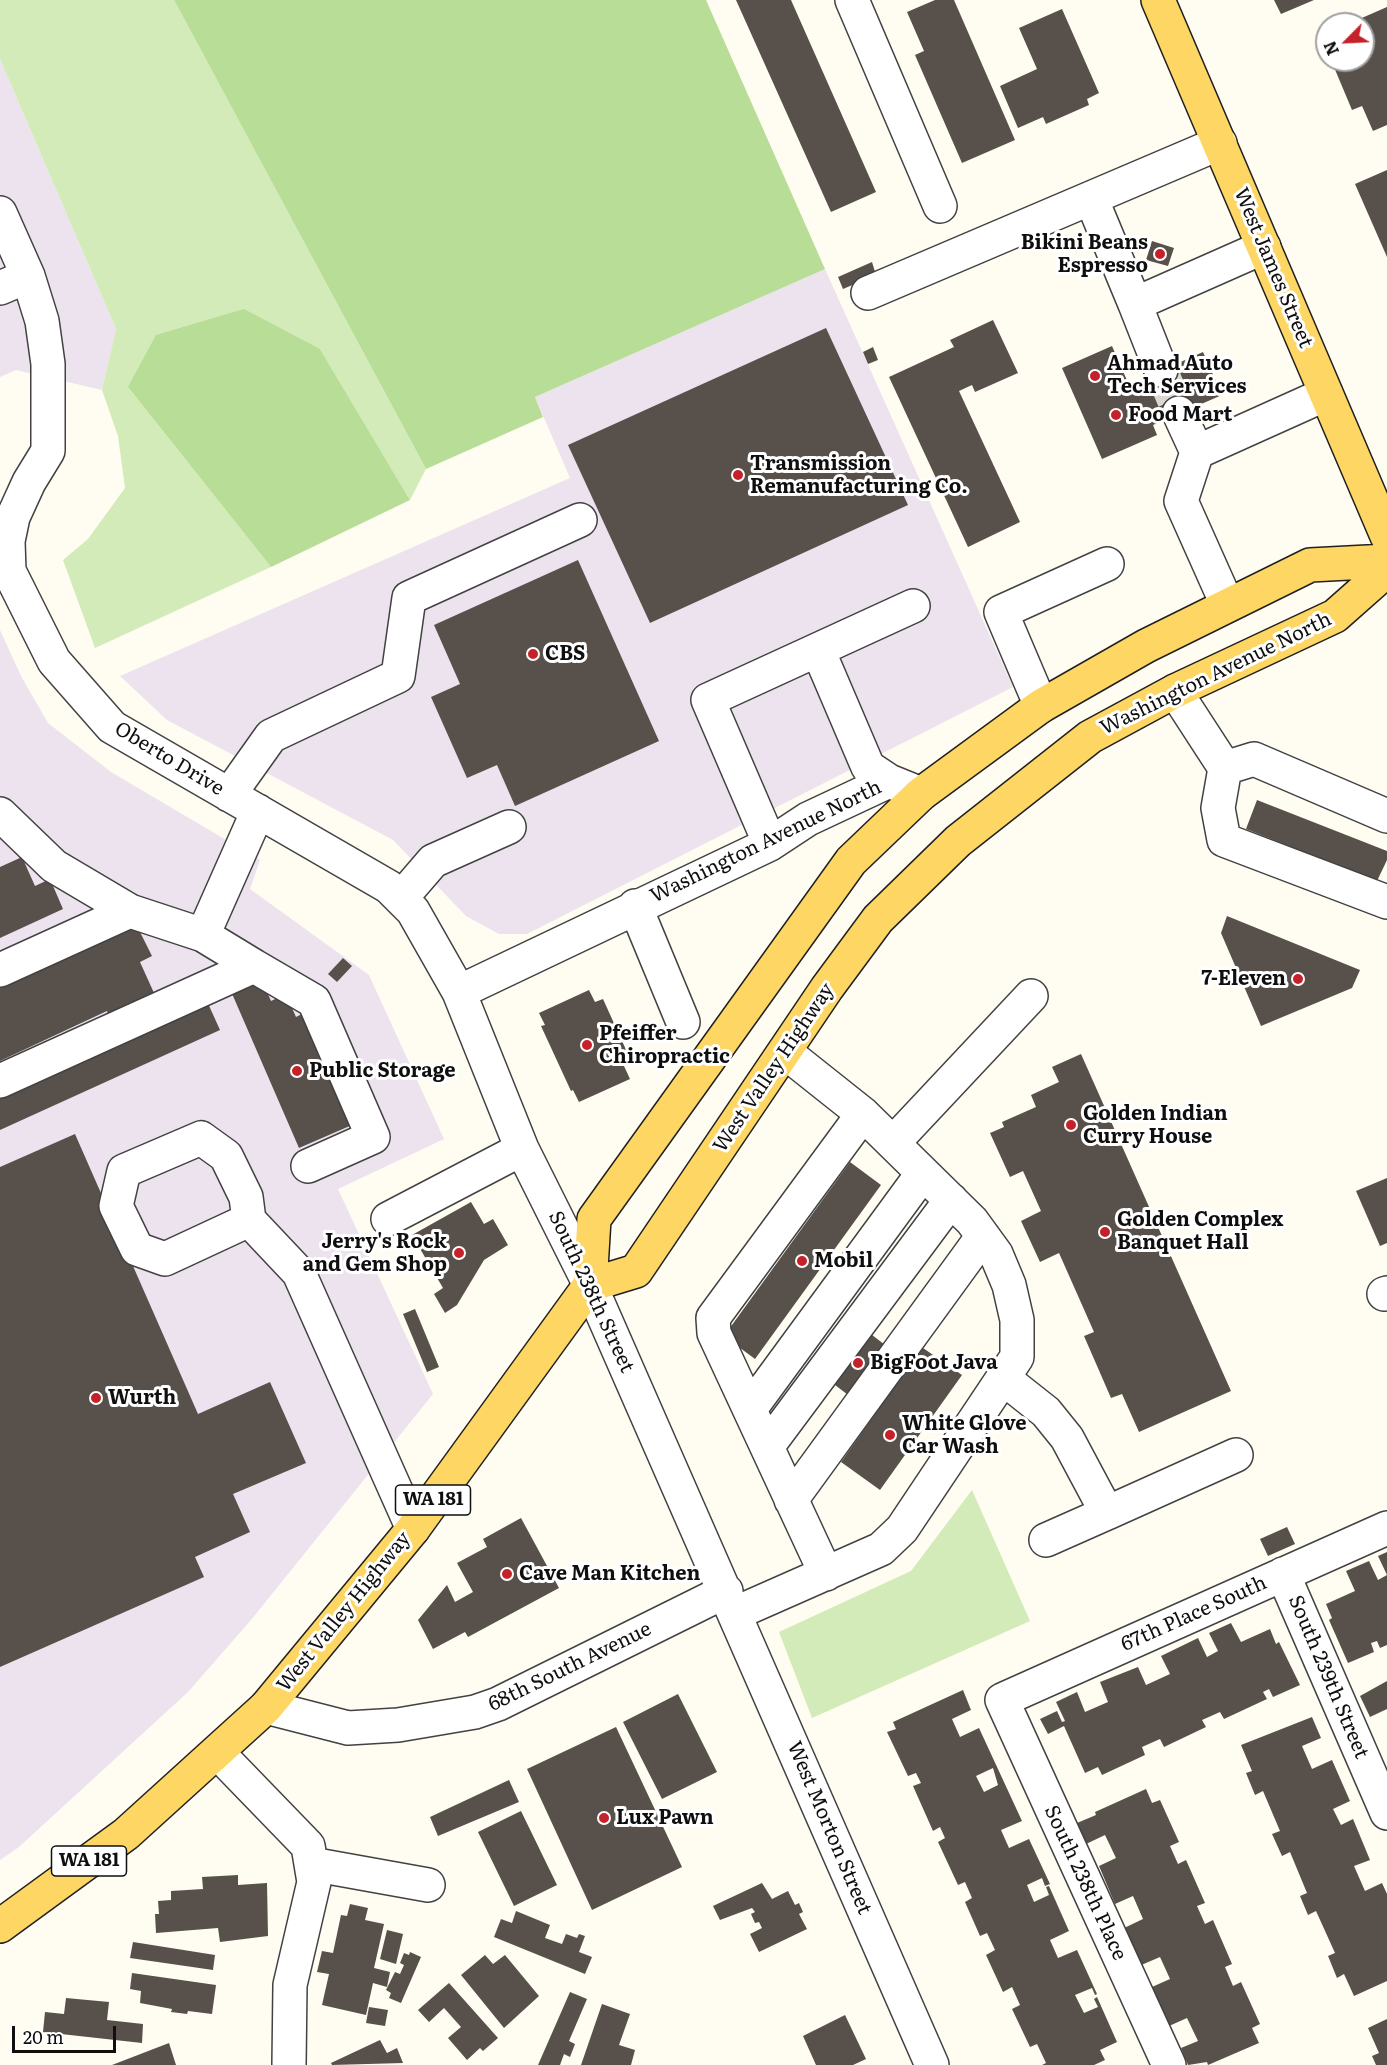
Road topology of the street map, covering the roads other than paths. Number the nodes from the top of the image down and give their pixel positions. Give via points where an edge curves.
1 (852, 0) edge
2 (1158, 0) edge
3 (1220, 143) junction
4 (1091, 198) junction
5 (940, 206) dead end
6 (0, 213) edge
7 (1264, 247) junction
8 (14, 282) edge
9 (868, 293) dead end
10 (1135, 304) junction
11 (1161, 370) tunnel mouth
12 (1326, 394) junction
13 (1179, 413) tunnel mouth
14 (1197, 452) junction
15 (7, 506) edge
16 (580, 520) dead end
17 (1387, 536) edge
18 (1387, 561) edge
19 (1107, 564) dead end
20 (1387, 570) edge
21 (5, 574) edge
22 (1227, 604) junction
23 (913, 606) dead end
24 (818, 650) junction
25 (1175, 691) junction
26 (1041, 706) junction
27 (1225, 768) junction
28 (890, 781) junction
29 (921, 794) junction
30 (229, 795) junction
31 (258, 811) junction
32 (0, 814) edge
33 (1387, 816) edge
34 (509, 827) dead end
35 (958, 841) joint
36 (770, 844) junction
37 (13, 845) edge
38 (402, 897) junction
39 (1387, 903) edge
40 (635, 906) junction
41 (130, 911) junction
42 (203, 935) junction
43 (254, 966) junction
44 (0, 970) edge
45 (459, 992) junction
46 (1031, 996) dead end
47 (683, 1022) dead end
48 (785, 1052) junction
49 (0, 1081) edge
50 (863, 1114) junction
51 (893, 1143) junction
52 (522, 1149) junction
53 (308, 1166) dead end
54 (923, 1173) junction
55 (951, 1200) junction
56 (388, 1219) dead end
57 (249, 1220) dead end
58 (983, 1236) junction
59 (590, 1285) junction
60 (1003, 1378) junction
61 (750, 1409) junction
62 (767, 1447) junction
63 (1236, 1455) dead end
64 (791, 1500) junction
65 (1107, 1513) junction
66 (1387, 1528) edge
67 (413, 1529) junction
68 (1046, 1540) dead end
69 (826, 1574) junction
70 (1283, 1574) junction
71 (731, 1602) junction
72 (1002, 1700) joint
73 (266, 1707) junction
74 (217, 1752) junction
75 (1387, 1813) edge
76 (311, 1864) junction
77 (428, 1885) dead end
78 (0, 1926) edge
79 (289, 2065) edge
80 (932, 2065) edge
81 (1169, 2065) edge

1 - 5 street
2 - 3 main road, West James Street
3 - 4 street
3 - 7 main road, West James Street
4 - 9 street
4 - 10 street
6 - 8 street
7 - 10 street
7 - 12 main road, West James Street
8 - 15 street, Oberto Drive via 42,321 48,364 48,452 29,482
10 - 11 street
12 - 14 street
12 - 17 main road, West James Street
13 - 14 street
14 - 22 street via 1181,501
15 - 21 street, Oberto Drive
16 - 30 street via 410,598 398,676 271,736
18 - 22 main road via 1310,566
19 - 26 street via 1001,612
20 - 25 main road, Washington Avenue North via 1335,616
21 - 30 street, Oberto Drive via 54,661 111,727
22 - 26 main road
23 - 24 street
24 - 28 street via 868,767
24 - 36 street via 708,700
25 - 27 street
25 - 35 main road, Washington Avenue North via 1090,737
26 - 29 main road
27 - 33 street via 1254,759
27 - 39 street via 1218,808 1224,840
28 - 29 street, Washington Avenue North
28 - 36 street, Washington Avenue North via 808,819
29 - 59 main road via 851,861 594,1219
30 - 31 street, Oberto Drive
31 - 38 street, Oberto Drive
31 - 42 street
32 - 37 street
34 - 38 street via 433,861
35 - 48 main road, West Valley Highway via 878,919
36 - 40 street, Washington Avenue North
37 - 41 street
38 - 45 street, Oberto Drive
40 - 45 street, Washington Avenue North
40 - 47 street
41 - 42 street
41 - 44 street
42 - 43 street
43 - 49 street
43 - 53 street via 314,1001 373,1137
45 - 52 street, South 238th Street
46 - 51 street
48 - 50 street, 68th South Avenue
48 - 59 main road, West Valley Highway via 636,1271
50 - 51 street, 68th South Avenue
50 - 61 street via 713,1318 714,1333
51 - 54 street, 68th South Avenue
52 - 56 street
52 - 59 street, South 238th Street
54 - 55 street, 68th South Avenue
54 - 61 street
55 - 58 street, 68th South Avenue
55 - 62 street
57 - 67 street via 299,1273
58 - 60 street, 68th South Avenue via 1000,1264 1017,1320 1017,1357
58 - 64 street
59 - 67 main road, West Valley Highway / WA 181
59 - 71 street, South 238th Street
60 - 65 street via 1046,1412 1067,1438
60 - 69 street, 68th South Avenue via 902,1529 881,1549
61 - 62 street
62 - 64 street
63 - 65 street
64 - 69 street
65 - 68 street
66 - 70 street, 67th Place South
67 - 73 main road, West Valley Highway / WA 181
69 - 71 street, 68th South Avenue
70 - 72 street, 67th Place South
70 - 75 street, South 239th Street
71 - 73 street, 68th South Avenue via 475,1712 398,1725 348,1728
71 - 80 street, West Morton Street
72 - 81 street, South 238th Place
73 - 74 main road, WA 181
74 - 76 street via 308,1846
74 - 78 main road, WA 181 via 126,1834
76 - 77 street
76 - 79 street via 314,1882 290,1985

